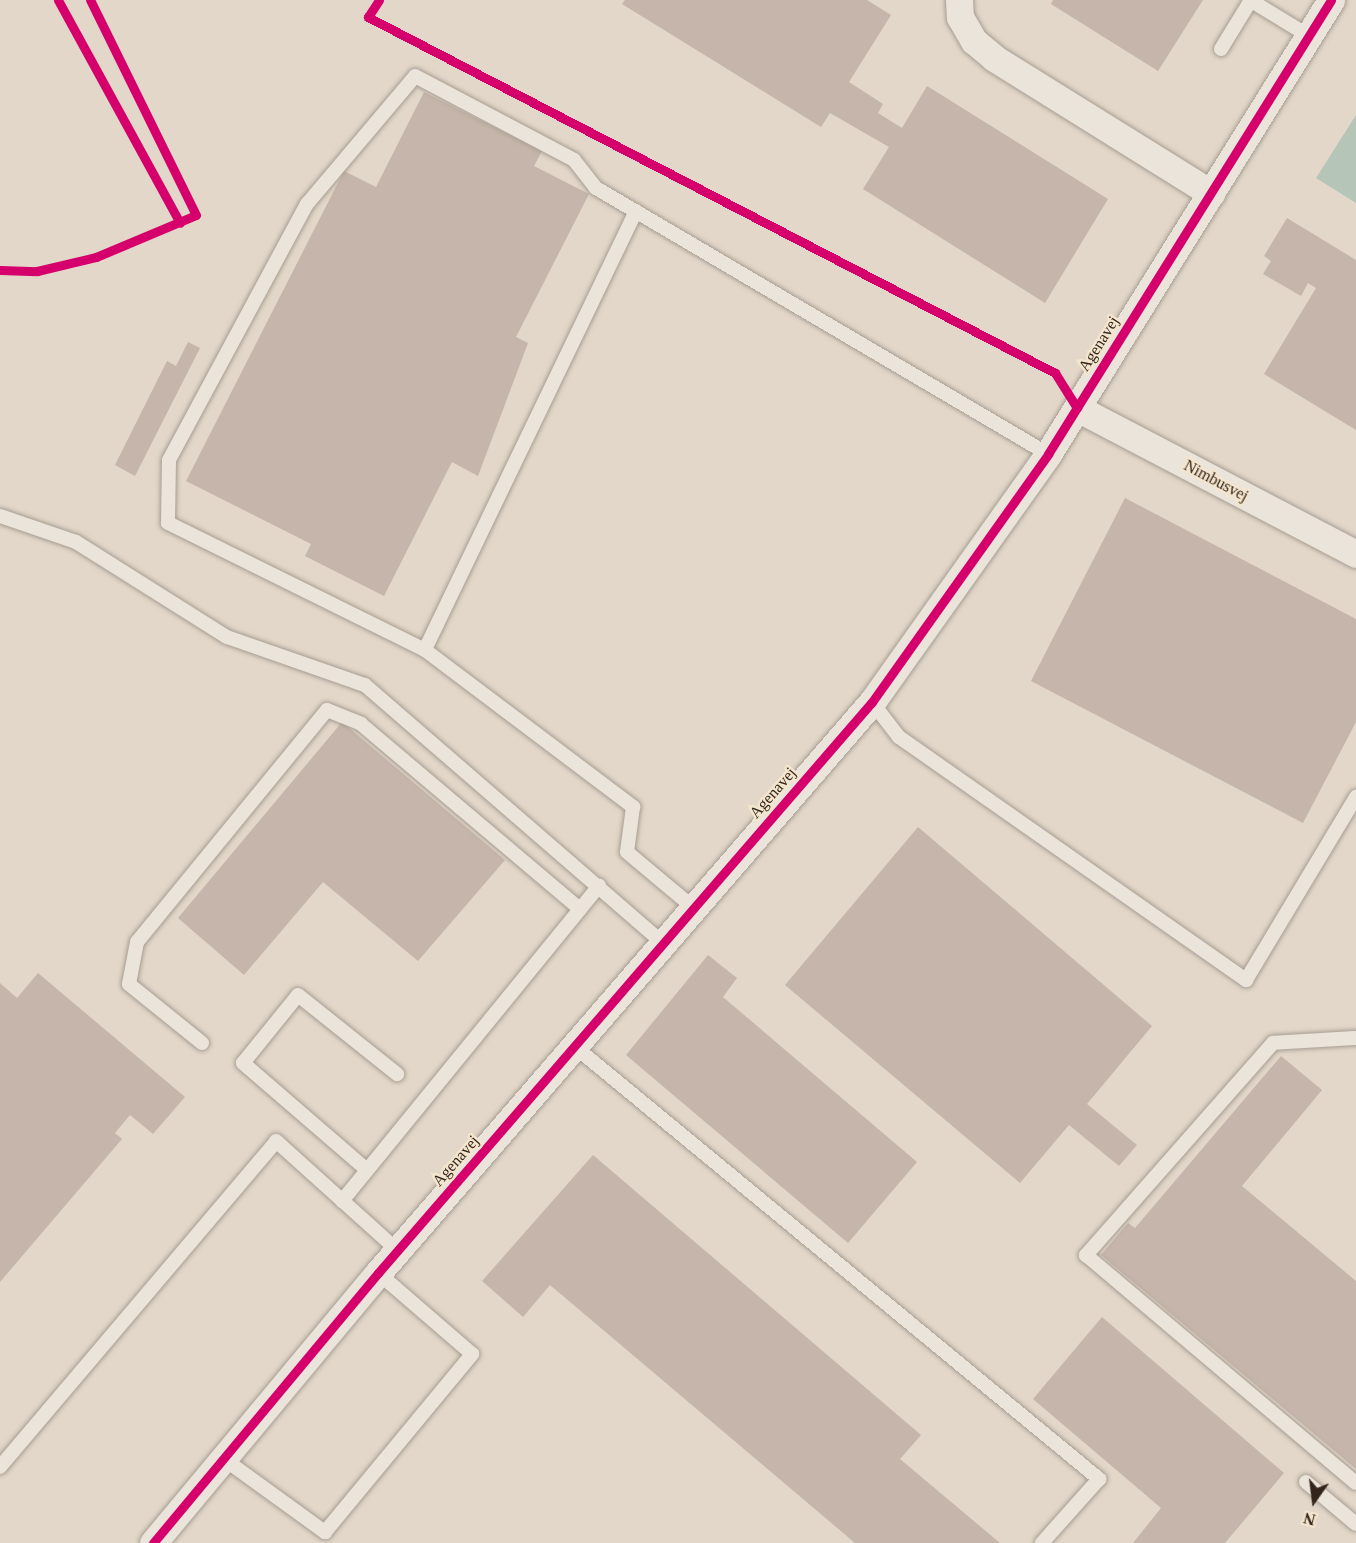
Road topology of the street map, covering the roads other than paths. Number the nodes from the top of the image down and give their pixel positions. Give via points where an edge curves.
1 (959, 0) edge
2 (1250, 0) edge
3 (1331, 0) edge
4 (1309, 36) junction
5 (1221, 50) dead end
6 (1211, 193) junction
7 (636, 212) junction
8 (1077, 408) junction
9 (1048, 454) junction
10 (0, 516) edge
11 (1356, 554) edge
12 (425, 651) junction
13 (872, 702) junction
14 (1356, 797) edge
15 (599, 886) junction
16 (694, 908) junction
17 (580, 909) junction
18 (663, 943) junction
19 (1356, 1038) edge
20 (202, 1043) dead end
21 (574, 1047) junction
22 (397, 1074) dead end
23 (367, 1170) junction
24 (342, 1201) junction
25 (398, 1251) junction
26 (378, 1273) junction
27 (224, 1459) junction
28 (0, 1467) edge
29 (1306, 1482) dead end
30 (1356, 1482) edge
31 (1356, 1524) edge
32 (153, 1543) edge
33 (1042, 1543) edge

1 - 6 street via 960,17 974,41 994,58
2 - 4 lane
2 - 5 lane
3 - 4 street, Agenavej
4 - 6 street, Agenavej
6 - 8 street, Agenavej
7 - 9 lane
7 - 12 lane
7 - 12 lane via 596,188 574,160 415,76 308,204 169,460 168,522
8 - 9 street, Agenavej
8 - 11 street, Nimbusvej
9 - 13 street, Agenavej
10 - 15 lane via 76,542 227,637 365,685
12 - 16 lane via 633,807 627,852
13 - 14 lane via 898,737 1246,980
13 - 16 street, Agenavej
15 - 17 lane
15 - 18 lane
16 - 18 street, Agenavej
17 - 20 lane via 361,724 327,710 137,942 129,984
17 - 23 lane
18 - 21 street, Agenavej
19 - 30 lane via 1273,1043 1086,1256
21 - 25 street, Agenavej
21 - 33 lane via 1099,1479
22 - 23 lane via 298,995 243,1063
23 - 24 lane
24 - 25 lane
24 - 28 lane via 276,1142
25 - 26 street, Agenavej
26 - 27 street, Agenavej
26 - 27 lane via 472,1354 325,1532
27 - 32 street, Agenavej
29 - 31 lane

